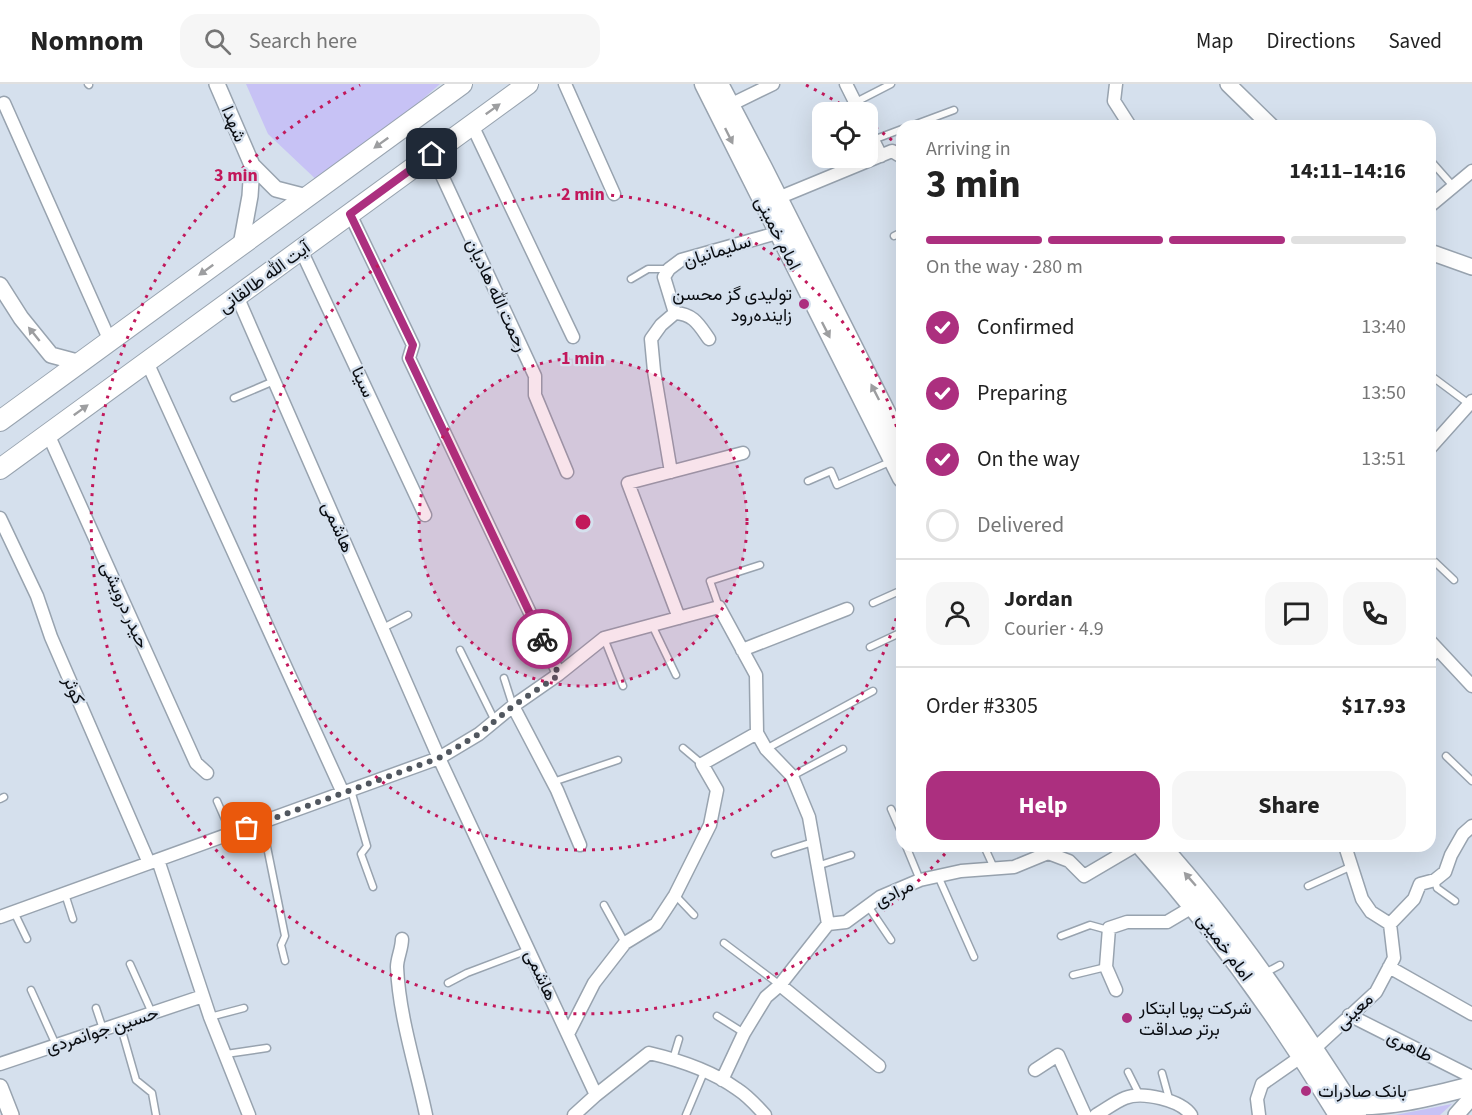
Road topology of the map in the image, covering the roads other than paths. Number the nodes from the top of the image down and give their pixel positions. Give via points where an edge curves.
1 (217, 84) edge
2 (462, 84) edge
3 (528, 84) edge
4 (565, 84) edge
5 (704, 84) edge
6 (719, 84) edge
7 (773, 84) edge
8 (846, 84) edge
9 (891, 84) edge
10 (1116, 84) edge
11 (1228, 84) edge
12 (854, 102) edge
13 (866, 102) edge
14 (4, 103) dead end
15 (730, 105) junction
16 (954, 110) dead end
17 (927, 120) edge
18 (1126, 120) edge
19 (1265, 120) edge
20 (472, 125) junction
21 (896, 131) edge
22 (878, 138) edge
23 (878, 151) edge
24 (432, 154) junction
25 (896, 154) edge
26 (880, 156) junction
27 (252, 165) junction
28 (1436, 167) edge
29 (1472, 171) edge
30 (1452, 186) junction
31 (614, 194) dead end
32 (308, 197) junction
33 (778, 198) junction
34 (1436, 201) edge
35 (350, 214) junction
36 (777, 233) junction
37 (241, 245) junction
38 (301, 250) junction
39 (1436, 254) edge
40 (1472, 267) edge
41 (669, 269) junction
42 (631, 279) dead end
43 (0, 285) edge
44 (237, 296) junction
45 (675, 313) junction
46 (573, 338) dead end
47 (709, 339) dead end
48 (110, 340) junction
49 (147, 362) junction
50 (81, 363) junction
51 (1436, 379) edge
52 (274, 381) junction
53 (234, 398) dead end
54 (1471, 403) edge
55 (0, 421) edge
56 (896, 432) edge
57 (48, 434) junction
58 (1436, 441) edge
59 (743, 453) dead end
60 (893, 461) junction
61 (896, 467) edge
62 (0, 469) edge
63 (567, 472) dead end
64 (671, 472) junction
65 (808, 482) dead end
66 (425, 515) dead end
67 (0, 518) edge
68 (1436, 562) edge
69 (760, 565) dead end
70 (1454, 580) dead end
71 (896, 593) edge
72 (873, 603) dead end
73 (719, 607) junction
74 (847, 609) dead end
75 (408, 615) dead end
76 (679, 618) junction
77 (652, 625) junction
78 (382, 628) junction
79 (896, 635) edge
80 (604, 638) junction
81 (870, 647) dead end
82 (1436, 648) edge
83 (460, 650) dead end
84 (742, 650) junction
85 (1440, 652) junction
86 (1436, 655) edge
87 (559, 675) junction
88 (676, 675) dead end
89 (504, 678) dead end
90 (623, 686) dead end
91 (1472, 686) edge
92 (873, 691) dead end
93 (513, 706) junction
94 (495, 721) junction
95 (757, 733) junction
96 (683, 748) dead end
97 (843, 749) dead end
98 (766, 750) junction
99 (1446, 756) dead end
100 (439, 758) junction
101 (618, 760) dead end
102 (702, 764) junction
103 (207, 773) dead end
104 (792, 776) junction
105 (1472, 781) edge
106 (553, 782) junction
107 (347, 792) junction
108 (217, 801) dead end
109 (891, 809) dead end
110 (896, 820) edge
111 (262, 822) junction
112 (1472, 826) edge
113 (231, 833) junction
114 (813, 842) junction
115 (580, 845) dead end
116 (908, 852) edge
117 (987, 852) edge
118 (1125, 852) edge
119 (1146, 852) edge
120 (1166, 852) edge
121 (1348, 852) edge
122 (775, 854) dead end
123 (851, 855) dead end
124 (153, 862) junction
125 (816, 866) junction
126 (1352, 866) junction
127 (994, 868) junction
128 (938, 876) junction
129 (920, 880) junction
130 (1435, 880) junction
131 (1308, 886) dead end
132 (373, 887) dead end
133 (65, 894) junction
134 (675, 895) junction
135 (1455, 901) dead end
136 (604, 905) dead end
137 (868, 906) junction
138 (1194, 906) junction
139 (14, 912) junction
140 (694, 915) dead end
141 (0, 917) edge
142 (74, 919) dead end
143 (828, 924) junction
144 (1390, 924) junction
145 (1108, 930) junction
146 (1061, 936) dead end
147 (27, 939) dead end
148 (402, 939) dead end
149 (891, 940) dead end
150 (625, 943) junction
151 (724, 944) dead end
152 (529, 950) junction
153 (974, 957) dead end
154 (285, 961) dead end
155 (130, 964) dead end
156 (1280, 965) dead end
157 (1106, 967) junction
158 (1389, 967) junction
159 (1073, 975) dead end
160 (1262, 975) junction
161 (448, 983) dead end
162 (780, 985) junction
163 (31, 990) dead end
164 (1116, 990) dead end
165 (203, 996) junction
166 (96, 1008) dead end
167 (244, 1008) dead end
168 (152, 1013) junction
169 (1472, 1014) edge
170 (1348, 1015) junction
171 (717, 1016) dead end
172 (210, 1017) junction
173 (120, 1024) junction
174 (103, 1030) junction
175 (744, 1033) junction
176 (568, 1034) junction
177 (679, 1039) dead end
178 (56, 1045) junction
179 (267, 1048) dead end
180 (1308, 1052) junction
181 (226, 1054) junction
182 (673, 1059) junction
183 (0, 1064) edge
184 (879, 1066) dead end
185 (1035, 1070) dead end
186 (704, 1072) junction
187 (1128, 1072) dead end
188 (1162, 1073) dead end
189 (1472, 1077) edge
190 (722, 1080) junction
191 (1472, 1086) edge
192 (0, 1087) edge
193 (596, 1095) junction
194 (1140, 1096) junction
195 (1472, 1097) edge
196 (751, 1101) junction
197 (1170, 1102) junction
198 (1349, 1112) edge
199 (11, 1115) edge
200 (156, 1115) edge
201 (249, 1115) edge
202 (426, 1115) edge
203 (574, 1115) edge
204 (686, 1115) edge
205 (748, 1115) edge
206 (765, 1115) edge
207 (1085, 1115) edge
208 (1096, 1115) edge
209 (1191, 1115) edge
210 (1259, 1115) edge
211 (1456, 1115) edge

1 - 27 street, شهدا
2 -> 32 main road
20 -> 3 main road, آیت الله طالقانی
4 - 31 street
5 -> 36 main road, امام خمینی
6 - 15 main road, امام خمینی
7 - 15 street
8 - 12 street
9 - 13 lane
10 - 18 street via 1114,101
11 - 19 street
14 - 48 street
15 - 33 main road, امام خمینی
16 - 17 lane
20 - 24 main road, آیت الله طالقانی
20 - 46 street
21 - 22 lane
23 - 26 street
24 - 35 main road, آیت الله طالقانی
24 - 63 street, رحمت الله هادیان via 535,376 535,394
25 - 26 street
26 - 33 street
27 - 32 street via 276,189
27 - 37 street
28 - 30 lane
29 - 30 street
30 - 34 street
32 - 37 main road
56 -> 33 main road, امام خمینی
35 - 38 main road, آیت الله طالقانی
35 - 87 street via 413,345 409,358
36 - 41 street, سلیمانیان via 681,260
36 -> 60 main road, امام خمینی
37 -> 48 main road
38 - 44 main road, آیت الله طالقانی
38 - 66 street, سینا
39 - 40 street
41 - 42 lane via 648,269
41 - 45 street, سلیمانیان via 664,277
50 -> 43 street via 51,355
44 - 49 main road, آیت الله طالقانی
44 - 52 street, هاشمی
45 - 47 street via 695,321
45 - 64 street via 651,339
48 - 50 main road
57 -> 49 main road, آیت الله طالقانی
49 - 107 street
50 - 55 main road
51 - 54 lane
52 - 53 lane
52 - 78 street, هاشمی
54 - 58 street
57 - 62 main road, آیت الله طالقانی
57 - 103 street, حیدر درویشی via 196,763
59 - 64 street
60 - 61 main road, امام خمینی
60 - 65 lane via 837,485 831,471
64 - 76 street via 628,483
67 - 124 street, کوثر
68 - 70 lane
69 - 73 lane via 710,581
71 - 72 lane
73 - 76 street
73 - 84 street
74 - 84 street
75 - 78 lane
76 - 77 street
77 - 80 street
77 - 88 lane
78 - 100 street, هاشمی
79 - 81 lane
80 - 87 street
80 - 90 lane
82 - 85 street
83 - 94 lane
84 - 95 street via 756,675
85 - 86 lane
85 - 91 street
87 - 93 street
89 - 93 lane
92 - 98 lane
93 - 94 street
93 - 106 street
94 - 100 street
95 - 98 street
95 - 102 street
96 - 102 lane
97 - 104 lane
98 - 104 street
99 - 105 lane
100 - 107 street
100 - 152 street, هاشمی
101 - 106 lane
102 - 134 street via 717,790 710,825
104 - 114 street via 809,817
106 - 115 street
107 - 111 street
107 - 132 lane via 367,846 361,854
108 - 113 lane
109 - 110 lane
111 - 113 street
111 - 154 lane via 285,936 281,945
112 - 130 street via 1450,855 1445,872
113 - 124 street
114 - 122 lane
114 - 125 street
116 - 129 lane
117 - 127 lane
118 - 127 street, مرادی via 1084,876 1069,861 1048,853 1014,867
119 - 138 main road, امام خمینی
160 -> 120 main road, امام خمینی
121 - 126 street
123 - 125 lane
124 - 133 street
124 - 165 street, کوثر
125 - 143 street
126 - 131 lane
126 - 144 street via 1362,899 1371,912
127 - 128 street, مرادی
128 - 129 street, مرادی
128 - 153 lane
129 - 137 street, مرادی
130 - 135 lane via 1437,888
130 - 144 street via 1420,884 1414,899
133 - 139 street
133 - 142 lane
134 - 140 lane
134 - 150 street via 656,924
136 - 150 lane
137 - 143 street, مرادی via 846,922
137 - 149 lane
138 - 145 street via 1167,922 1127,922
138 - 180 main road, امام خمینی
139 - 141 street
139 - 147 lane
143 - 162 street
144 - 158 street, معینی via 1394,958
145 - 146 lane via 1090,926
145 - 157 street
148 - 202 street via 397,964 403,1009
150 - 176 street via 594,983
151 - 162 lane
152 - 161 lane
152 - 176 street, هاشمی
155 - 168 lane
156 - 160 lane
157 - 159 lane
157 - 164 street
158 - 169 street
158 - 170 street, معینی via 1376,992
160 - 180 main road, امام خمینی
162 - 175 street via 766,997
162 - 184 street
163 - 178 lane
165 - 168 street, حسین جوانمردی
165 - 172 street, کوثر
166 - 174 lane
167 - 172 lane
168 - 173 street, حسین جوانمردی
170 - 180 street, معینی
170 - 189 street, طاهری
171 - 175 lane
172 - 181 street, کوثر
173 - 174 street, حسین جوانمردی
173 - 200 lane via 136,1080 152,1093
174 - 178 street, حسین جوانمردی
175 - 190 street
176 - 193 street, هاشمی
177 - 182 lane
178 - 183 street, حسین جوانمردی
179 - 181 lane
180 - 198 main road, امام خمینی
180 - 210 street, معینی via 1262,1084 1257,1100
181 - 201 street, کوثر
182 - 186 street
182 - 193 street via 649,1053
185 - 207 street via 1058,1055
186 - 190 street
186 - 204 lane
187 - 194 lane
188 - 197 lane
190 - 196 street
191 - 198 main road
192 - 199 street
193 - 203 street
194 - 197 street
194 - 208 street via 1126,1097
195 - 211 street
196 - 205 street
196 - 206 street
197 - 209 street

